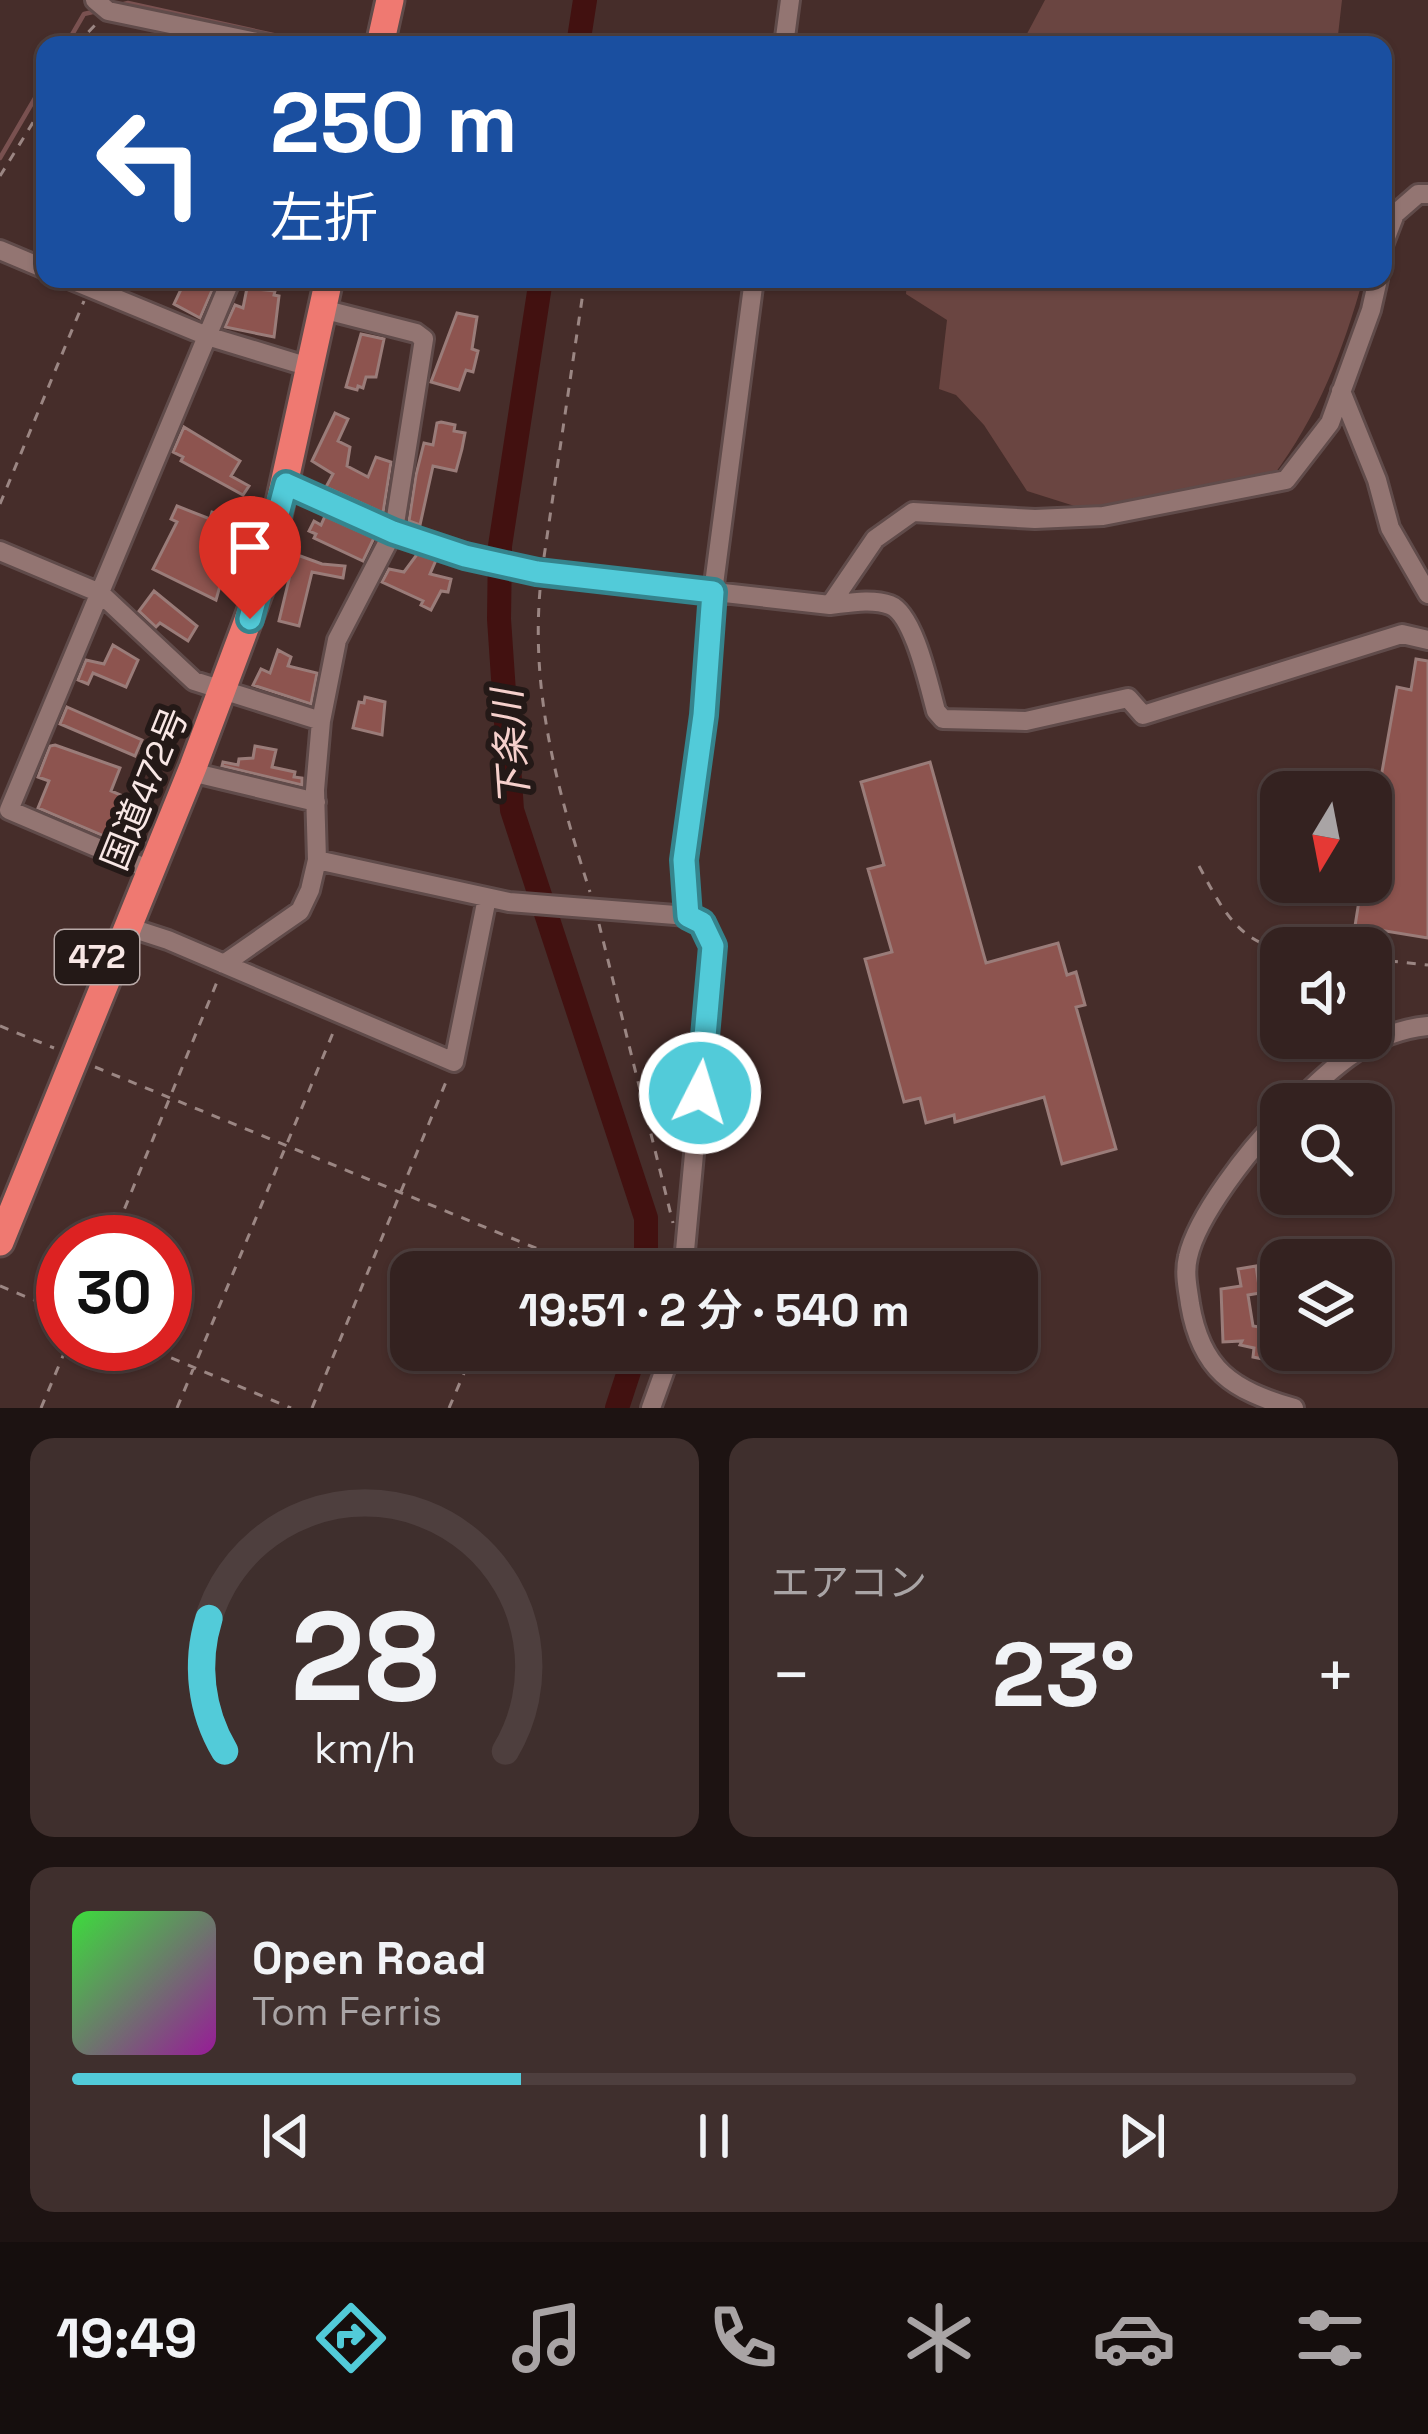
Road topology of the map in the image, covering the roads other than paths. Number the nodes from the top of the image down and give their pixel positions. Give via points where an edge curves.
1 (375, 0) edge
2 (390, 0) edge
3 (790, 0) edge
4 (101, 6) edge
5 (233, 36) edge
6 (367, 36) edge
7 (382, 36) edge
8 (785, 36) edge
9 (1428, 194) edge
10 (1392, 219) edge
11 (0, 250) edge
12 (36, 265) edge
13 (89, 288) edge
14 (227, 288) edge
15 (313, 288) edge
16 (327, 288) edge
17 (753, 288) edge
18 (1376, 288) edge
19 (322, 309) junction
20 (208, 336) junction
21 (296, 363) junction
22 (1341, 391) junction
23 (286, 484) junction
24 (393, 531) junction
25 (0, 551) edge
26 (713, 592) junction
27 (100, 593) junction
28 (1428, 594) edge
29 (830, 604) junction
30 (1428, 640) edge
31 (214, 688) junction
32 (321, 722) junction
33 (191, 772) junction
34 (316, 802) junction
35 (317, 860) junction
36 (143, 867) junction
37 (487, 898) junction
38 (688, 916) junction
39 (128, 927) junction
40 (224, 964) junction
41 (1428, 1027) edge
42 (66, 1055) junction
43 (1317, 1083) edge
44 (1260, 1138) edge
45 (0, 1194) edge
46 (0, 1243) edge
47 (684, 1251) edge
48 (664, 1371) edge
49 (651, 1408) edge
50 (1294, 1408) edge

1 - 6 highway
2 - 7 highway
3 - 8 street
4 - 5 street
9 - 10 street
11 - 12 street
13 - 20 street
14 - 20 street
15 - 21 highway, 国道472号 / 472
16 - 19 highway, 国道472号 / 472
17 - 26 street
18 - 22 street
19 - 23 highway, 国道472号 / 472
19 - 24 street via 424,339
20 - 21 street
20 - 27 street
21 - 31 highway, 国道472号 / 472
22 - 28 street via 1390,528
22 - 29 street via 1330,423 1286,480 1103,516 913,512 875,539
23 - 24 street
23 - 31 highway, 国道472号 / 472 via 263,580
24 - 26 street via 540,572
24 - 32 street via 338,640
25 - 27 street
26 - 29 street
26 - 38 street via 684,860
27 - 31 street via 194,681
27 - 36 street via 9,810
29 - 30 street via 891,605 908,620 943,719 1026,721 1128,698 1143,715 1402,634
31 - 32 street
31 - 33 highway, 国道472号 / 472
31 - 36 highway, 国道472号 / 472
32 - 34 street
33 - 34 street
33 - 36 highway, 国道472号 / 472
34 - 35 street
35 - 37 street
35 - 40 street via 300,911
36 - 39 highway, 国道472号 / 472
36 - 42 highway, 国道472号 / 472
37 - 38 street
37 - 40 street via 454,1062
38 - 47 street via 702,923 713,946
39 - 40 street
39 - 42 highway, 国道472号 / 472
41 - 43 street via 1383,1036
42 - 45 highway, 国道472号 / 472
42 - 46 highway, 国道472号 / 472
44 - 50 street via 1218,1198 1188,1256 1186,1280 1207,1359 1240,1387
48 - 49 street

